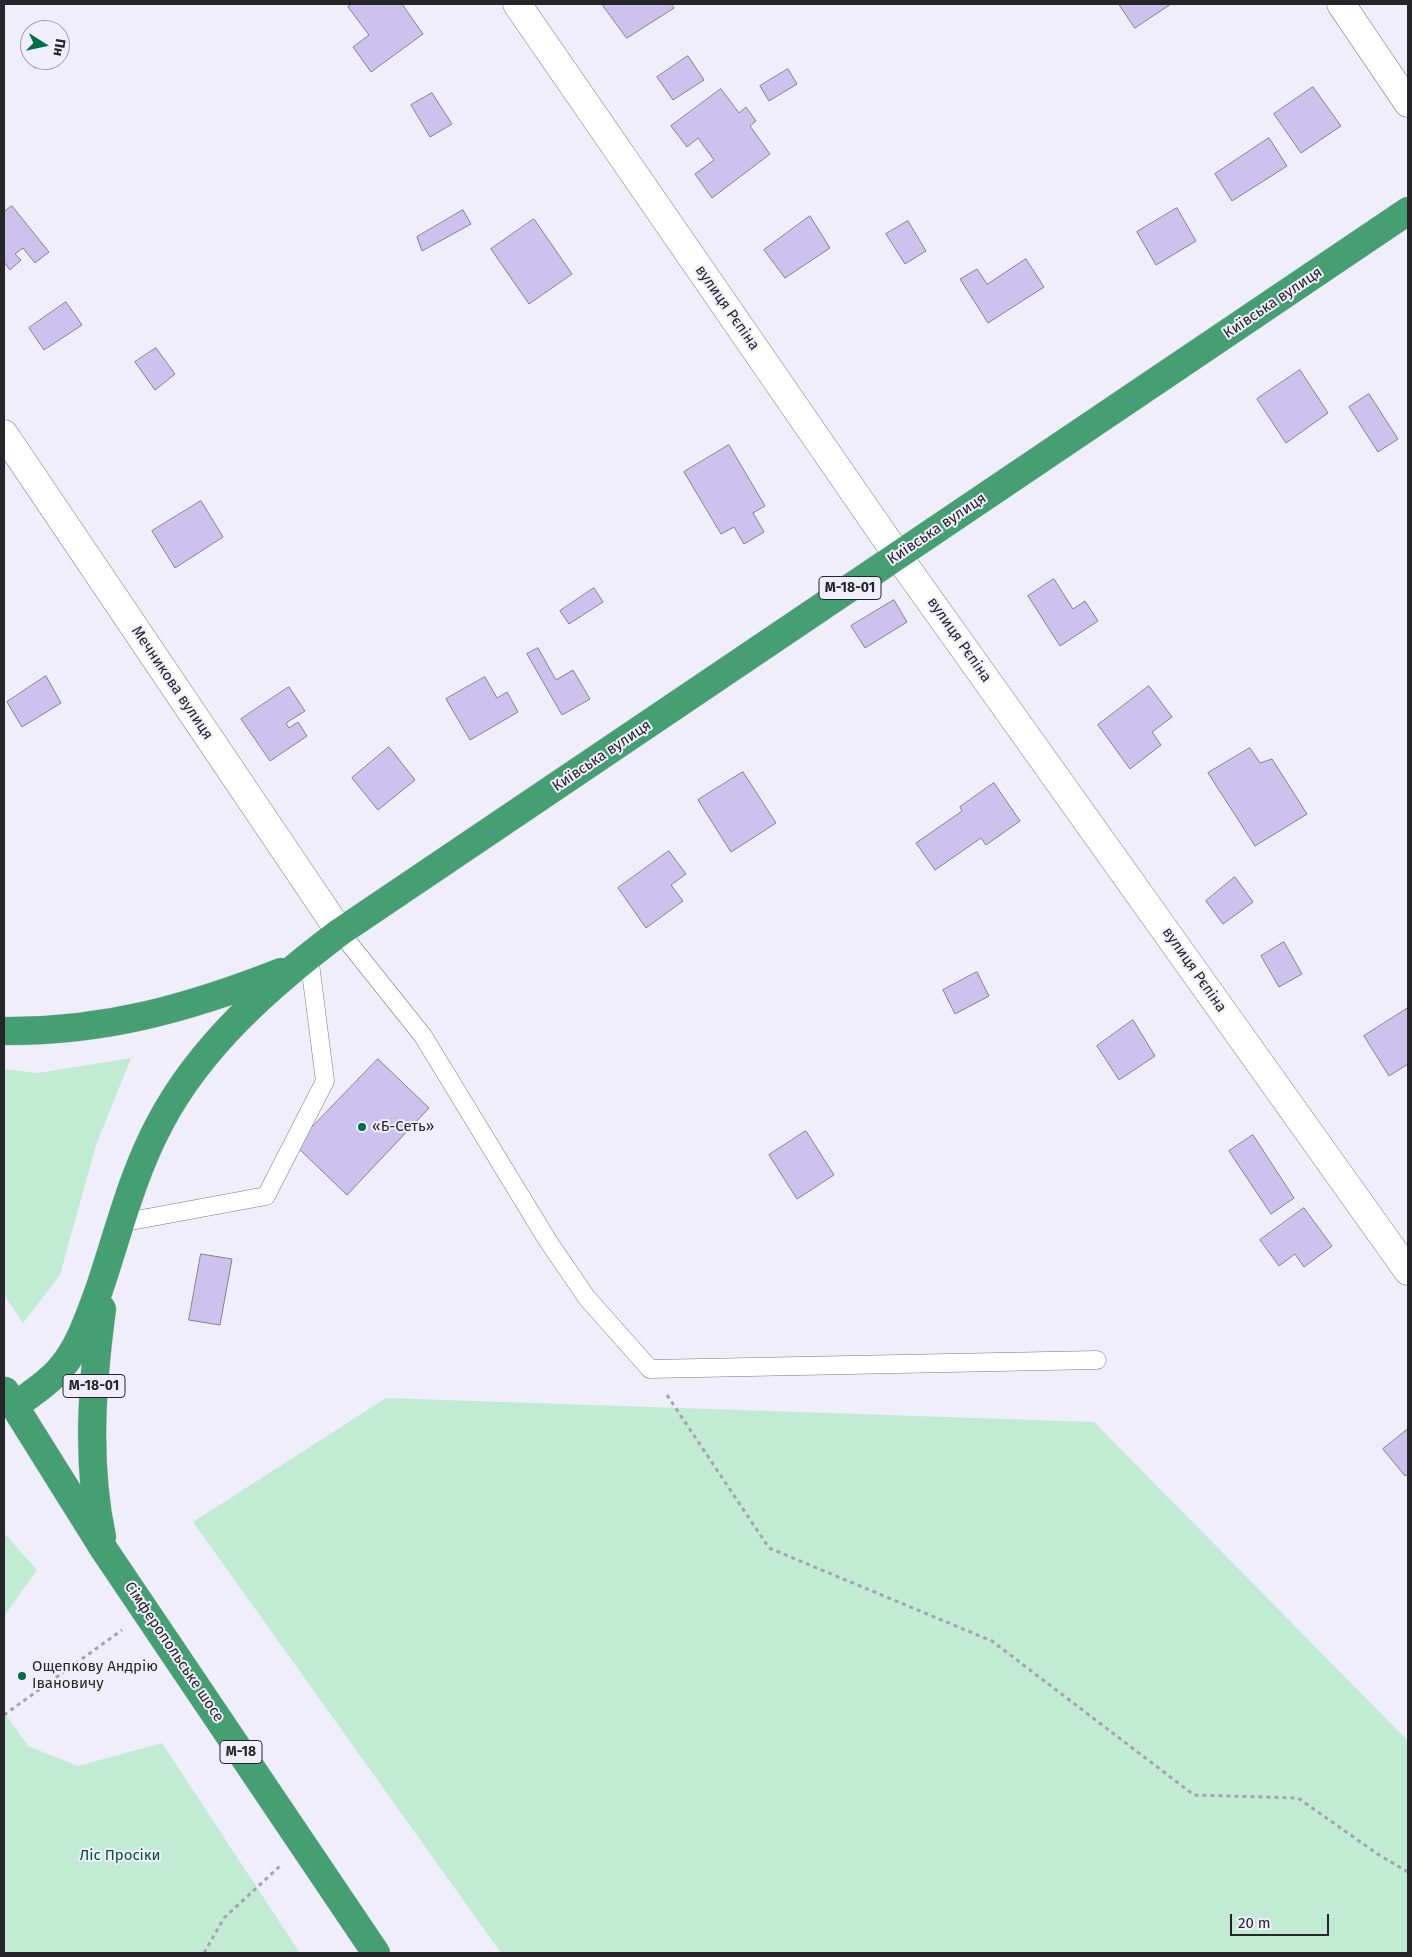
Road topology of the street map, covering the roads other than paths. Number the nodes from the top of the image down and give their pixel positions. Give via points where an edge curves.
1 (518, 4) edge
2 (1341, 4) edge
3 (1408, 103) edge
4 (1408, 212) edge
5 (4, 434) edge
6 (898, 556) junction
7 (340, 932) junction
8 (301, 961) junction
9 (4, 1031) edge
10 (120, 1223) junction
11 (1408, 1271) edge
12 (1097, 1360) dead end
13 (9, 1398) edge
14 (105, 1550) junction
15 (376, 1953) edge

1 - 6 street, вулиця Рєпіна
2 - 3 street
4 - 6 highway, Київська вулиця / М-18-01
5 - 7 street, Мечникова вулиця
6 - 7 highway, Київська вулиця / М-18-01
6 - 11 street, вулиця Рєпіна
7 - 8 highway, Київська вулиця / М-18-01
7 - 12 lane via 423,1036 548,1241 587,1298 650,1369
8 - 9 highway, М-18-01 via 208,1000 137,1019 68,1029
8 - 10 highway, М-18-01 via 239,1019 180,1092 160,1123
8 - 10 lane via 325,1081 266,1196
10 - 13 highway, М-18-01 via 93,1306 71,1353 51,1377
10 - 14 highway, М-18-01 via 103,1300 92,1416 94,1488
13 - 14 highway, М-18
14 - 15 highway, Сімферопольське шосе / М-18

